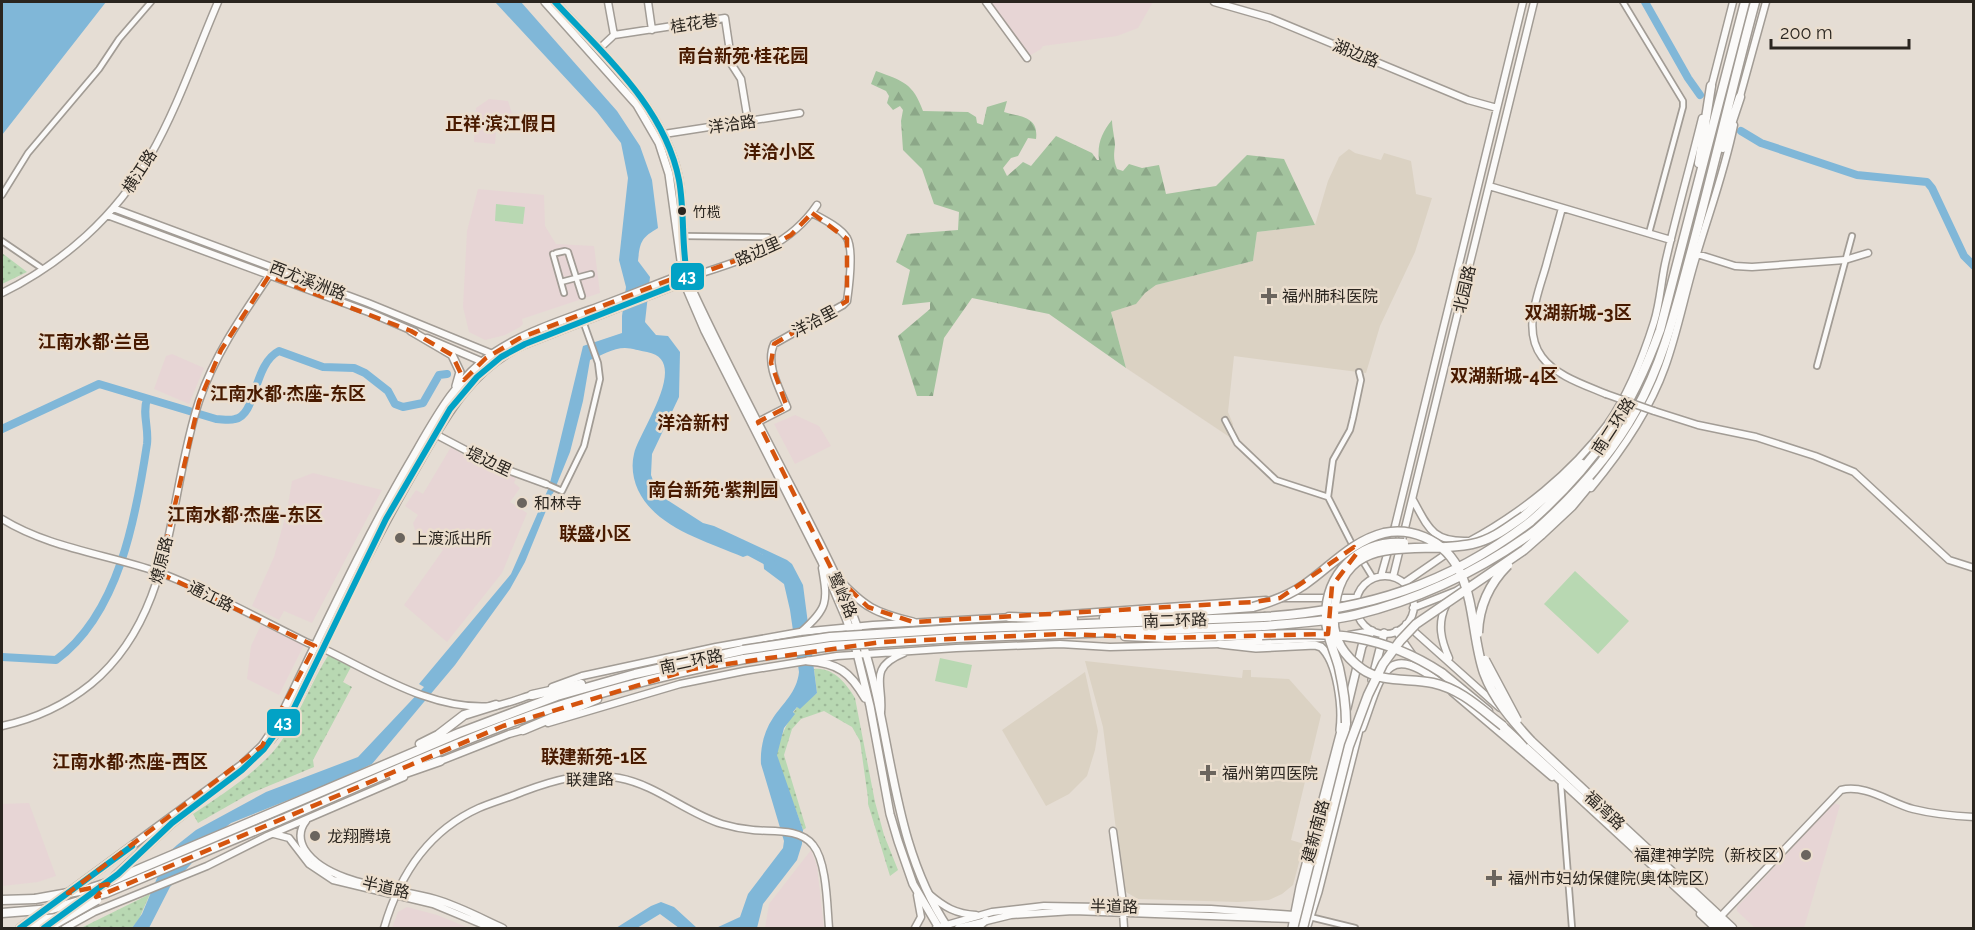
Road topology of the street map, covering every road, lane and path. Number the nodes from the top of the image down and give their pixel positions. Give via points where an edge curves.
1 (151, 2) edge
2 (218, 2) edge
3 (545, 2) edge
4 (555, 2) edge
5 (608, 2) edge
6 (648, 2) edge
7 (986, 2) edge
8 (1214, 2) edge
9 (1523, 2) edge
10 (1534, 2) edge
11 (1623, 2) edge
12 (1733, 2) edge
13 (1745, 2) edge
14 (1755, 2) edge
15 (1766, 2) edge
16 (652, 30) junction
17 (614, 35) junction
18 (598, 50) junction
19 (1737, 50) junction
20 (1027, 58) dead end
21 (1711, 86) junction
22 (1740, 97) junction
23 (1497, 108) junction
24 (800, 113) dead end
25 (748, 121) junction
26 (664, 134) junction
27 (1489, 186) junction
28 (2, 195) edge
29 (1693, 202) junction
30 (817, 205) dead end
31 (1704, 205) junction
32 (113, 208) junction
33 (1562, 208) junction
34 (812, 213) junction
35 (107, 215) junction
36 (1649, 233) junction
37 (684, 236) junction
38 (1852, 236) dead end
39 (768, 237) dead end
40 (1671, 240) junction
41 (2, 241) edge
42 (1868, 253) dead end
43 (1697, 254) junction
44 (1845, 260) junction
45 (275, 267) junction
46 (44, 269) junction
47 (591, 274) dead end
48 (269, 276) junction
49 (576, 278) junction
50 (685, 278) junction
51 (561, 282) junction
52 (2, 293) edge
53 (564, 293) dead end
54 (582, 296) dead end
55 (583, 321) junction
56 (411, 331) junction
57 (493, 354) junction
58 (501, 357) junction
59 (482, 362) junction
60 (490, 365) junction
61 (1817, 366) dead end
62 (1359, 372) dead end
63 (456, 388) junction
64 (1225, 420) dead end
65 (758, 422) junction
66 (435, 434) junction
67 (546, 484) joint
68 (1328, 497) junction
69 (1413, 500) junction
70 (2, 519) edge
71 (1533, 526) junction
72 (1471, 541) junction
73 (1434, 547) junction
74 (1524, 550) junction
75 (822, 562) junction
76 (1974, 568) edge
77 (159, 573) junction
78 (834, 574) junction
79 (1382, 576) junction
80 (1393, 577) junction
81 (1373, 578) junction
82 (1404, 583) junction
83 (1456, 591) junction
84 (1356, 598) junction
85 (1413, 608) junction
86 (1009, 617) junction
87 (1082, 619) junction
88 (913, 622) junction
89 (1406, 624) junction
90 (1049, 625) junction
91 (1263, 626) junction
92 (853, 627) junction
93 (1372, 631) junction
94 (1396, 631) junction
95 (800, 632) junction
96 (956, 633) junction
97 (1384, 633) junction
98 (1220, 644) junction
99 (319, 647) junction
100 (910, 650) junction
101 (866, 653) junction
102 (857, 654) junction
103 (808, 661) junction
104 (1450, 662) junction
105 (636, 678) junction
106 (1453, 693) junction
107 (532, 695) junction
108 (496, 705) junction
109 (870, 706) junction
110 (881, 715) junction
111 (2, 726) edge
112 (1503, 726) junction
113 (523, 730) junction
114 (1356, 741) junction
115 (1528, 743) junction
116 (1338, 744) junction
117 (440, 761) junction
118 (364, 773) junction
119 (367, 783) junction
120 (1561, 785) junction
121 (1974, 817) edge
122 (307, 820) junction
123 (1113, 831) dead end
124 (273, 834) junction
125 (118, 874) junction
126 (104, 884) junction
127 (913, 884) junction
128 (396, 892) junction
129 (106, 893) junction
130 (929, 894) junction
131 (2, 900) edge
132 (1123, 909) junction
133 (2, 913) edge
134 (1722, 915) junction
135 (984, 917) junction
136 (1310, 917) junction
137 (1294, 923) edge
138 (20, 928) edge
139 (33, 928) edge
140 (39, 928) edge
141 (44, 928) edge
142 (48, 928) edge
143 (65, 928) edge
144 (384, 928) edge
145 (491, 928) edge
146 (503, 928) edge
147 (829, 928) edge
148 (915, 928) edge
149 (941, 928) edge
150 (958, 928) edge
151 (977, 928) edge
152 (1124, 928) edge
153 (1304, 928) edge
154 (1355, 928) edge
155 (1572, 928) edge
156 (1714, 928) edge
157 (1721, 928) edge
158 (1732, 928) edge
159 (1738, 928) edge

1 - 28 street via 28,153
2 - 32 main road, 横江路 via 159,138 140,173
3 - 50 main road via 636,105 654,132 669,174
4 - 18 main road
5 - 17 main road
6 - 16 main road
7 - 20 main road
8 - 23 main road, 湖边路 via 1270,18 1468,100
9 - 23 main road, 北园路
10 - 27 main road, 北园路
11 - 36 street via 1683,101
12 - 21 main road
13 - 19 highway, 南二环路
14 - 19 highway, 南二环路
15 - 22 main road
16 - 17 main road, 桂花巷
16 - 25 main road, 桂花巷 via 725,18 732,65 741,79
17 - 18 main road
18 - 26 main road via 642,99
19 - 29 highway, 南二环路
19 - 31 highway, 南二环路
21 - 29 highway
21 - 40 main road
22 - 31 highway
22 - 43 main road via 1726,161
23 - 79 main road, 北园路
24 - 25 main road, 洋洽路
25 - 26 main road, 洋洽路
26 - 37 main road via 679,179
27 - 33 main road
27 - 69 main road, 北园路
29 - 71 highway, 南二环路 via 1660,330 1628,406 1600,447
30 - 34 main road, 路边里
31 - 71 highway, 南二环路 via 1669,333 1636,411 1572,506
32 - 35 main road, 横江路
32 - 45 main road, 西尤溪洲路
33 - 36 main road
33 - 76 main road, bridge via 1533,316 1536,343 1549,364 1606,394 1654,411 1756,437 1854,472 1949,560
34 - 50 main road, 路边里 via 779,243
34 - 65 main road, 洋洽里 via 847,238 847,301 774,344 771,363 787,406
35 - 46 main road, 横江路 via 79,243
35 - 48 main road, 西尤溪洲路
36 - 40 main road
37 - 39 street
37 - 50 main road
38 - 44 street
40 - 72 main road via 1654,321 1637,369 1608,424 1542,492
41 - 46 street
42 - 44 main road
43 - 44 main road via 1743,266
43 - 83 main road via 1664,368 1624,445 1581,500 1547,532
44 - 61 street
45 - 48 main road, 燎原路
45 - 57 main road, 西尤溪洲路
46 - 52 main road, 横江路
47 - 49 street
48 - 56 main road, 西尤溪洲路
48 - 77 main road, 燎原路 via 224,344 198,404
49 - 51 street
49 - 51 street via 568,252 554,253
49 - 54 street
50 - 55 main road
50 - 57 main road via 535,331
50 - 65 main road, 鹭岭路
50 - 75 main road, 鹭岭路 via 705,331
51 - 53 street
55 - 58 main road
55 - 67 street via 600,379 586,438 562,491
56 - 59 main road, 西尤溪洲路
56 - 63 main road via 455,358 460,372
57 - 58 main road, 西尤溪洲路
57 - 59 main road
58 - 60 main road
59 - 60 main road, 西尤溪洲路
59 - 63 main road
60 - 66 main road via 460,395
62 - 68 street via 1353,418 1333,460
63 - 99 main road via 376,521
64 - 68 street via 1237,443 1276,480
65 - 78 main road, 鹭岭路
66 - 67 main road, 堤边里 via 494,465
66 - 99 main road
68 - 81 street
69 - 72 main road via 1436,535 1453,542
69 - 80 main road, 北园路
70 - 77 main road, 通江路 via 35,536
71 - 73 highway, bridge via 1475,544
71 - 74 highway, bridge
71 - 91 highway, 南二环路, bridge via 1440,578 1353,606
72 - 82 main road
73 - 112 highway, bridge via 1375,552 1352,566 1337,592 1336,637 1348,657 1365,671 1449,688
73 - 137 highway, bridge via 1399,543 1373,546 1350,559 1332,586 1326,620 1345,697 1346,723
74 - 115 highway, bridge via 1488,590 1478,635 1491,673
74 - 153 highway, bridge via 1416,624 1383,664 1349,746
75 - 92 main road, 鹭岭路
75 - 95 main road via 827,596 822,611
77 - 99 main road, 通江路
77 - 111 main road, 燎原路 via 136,633 107,670 62,705
78 - 88 main road via 868,607
78 - 92 main road, 鹭岭路
79 - 80 main road
79 - 81 main road
80 - 82 main road
81 - 84 main road
82 - 85 main road via 1412,594
83 - 85 main road
83 - 104 main road via 1440,623
84 - 86 main road, 通江路 via 1297,597
84 - 93 main road via 1358,617
85 - 89 main road
86 - 87 highway
86 - 88 main road, 通江路
87 - 90 highway
87 - 115 highway, bridge via 1253,607 1295,591 1357,544 1395,532 1413,533 1445,549 1462,574 1484,674
88 - 92 main road, 通江路
89 - 94 main road
89 - 104 main road
90 - 91 highway, 南二环路
90 - 96 highway, 南二环路
91 - 96 highway, 南二环路 via 1168,638
91 - 112 highway, bridge via 1350,636 1401,650 1457,683
92 - 95 main road, 通江路
92 - 101 main road, 鹭岭路
92 - 102 main road, 鹭岭路
93 - 97 main road
93 - 98 main road via 1305,640
93 - 116 main road, 建新南路 via 1362,646
94 - 97 main road
94 - 106 main road via 1406,648
95 - 107 main road, 通江路 via 582,676
96 - 105 highway, 南二环路, bridge via 830,637
97 - 114 main road, 建新南路
98 - 100 main road via 1060,644
98 - 116 main road via 1321,647 1330,660 1341,702
99 - 108 main road, 通江路 via 428,698 454,705
99 - 125 main road via 291,714 264,748 242,770 172,823
99 - 138 main road via 277,724 243,764
100 - 101 main road
100 - 110 main road via 891,659 880,674
101 - 102 main road
101 - 110 main road, 鹭岭路
102 - 103 main road
102 - 109 main road, 鹭岭路
103 - 109 main road via 830,663 843,670
103 - 113 main road via 664,688
104 - 134 main road
105 - 107 highway
105 - 113 highway
105 - 118 highway, 南二环路 via 557,696
105 - 119 highway, 南二环路 via 502,726
106 - 114 main road via 1418,668 1407,663 1392,665 1380,680
106 - 120 main road
107 - 108 main road, 通江路
108 - 118 highway via 464,715 438,735
109 - 127 main road, 鹭岭路 via 892,822
110 - 130 main road, 鹭岭路 via 903,825
112 - 115 highway
113 - 117 main road
114 - 136 main road, 建新南路
115 - 157 highway, 福湾路
115 - 158 highway, 福湾路
116 - 137 main road, 建新南路
117 - 119 highway
117 - 122 main road
118 - 126 highway, 南二环路, bridge
119 - 129 highway, 南二环路, bridge
120 - 155 street
120 - 156 main road
121 - 134 main road via 1928,813 1872,794 1841,790
122 - 124 main road
122 - 128 main road, 半道路 via 301,830 302,843 320,866 338,876
123 - 132 main road
124 - 128 main road, 半道路 via 292,841 306,861 325,876
124 - 143 main road
125 - 141 main road
125 - 143 main road
126 - 131 highway, bridge via 51,897
126 - 139 highway, bridge via 63,905
127 - 148 main road via 921,909
127 - 149 main road, 鹭岭路
128 - 144 main road, 联建路
128 - 145 main road, 半道路
128 - 146 main road, 半道路 via 438,900
128 - 147 main road, 联建路 via 425,847 454,822 479,808 569,777 604,776 655,790 710,820 741,829 791,832 803,837 813,844 820,860
129 - 133 highway, bridge via 52,909
129 - 142 highway, bridge
130 - 135 main road via 951,910
130 - 149 main road, 鹭岭路
132 - 135 main road, 半道路
132 - 137 main road, 半道路
132 - 152 main road
134 - 159 main road
135 - 149 main road, 半道路
135 - 150 main road, 半道路
135 - 151 main road
136 - 153 main road, 建新南路
136 - 154 street
139 - 140 highway

